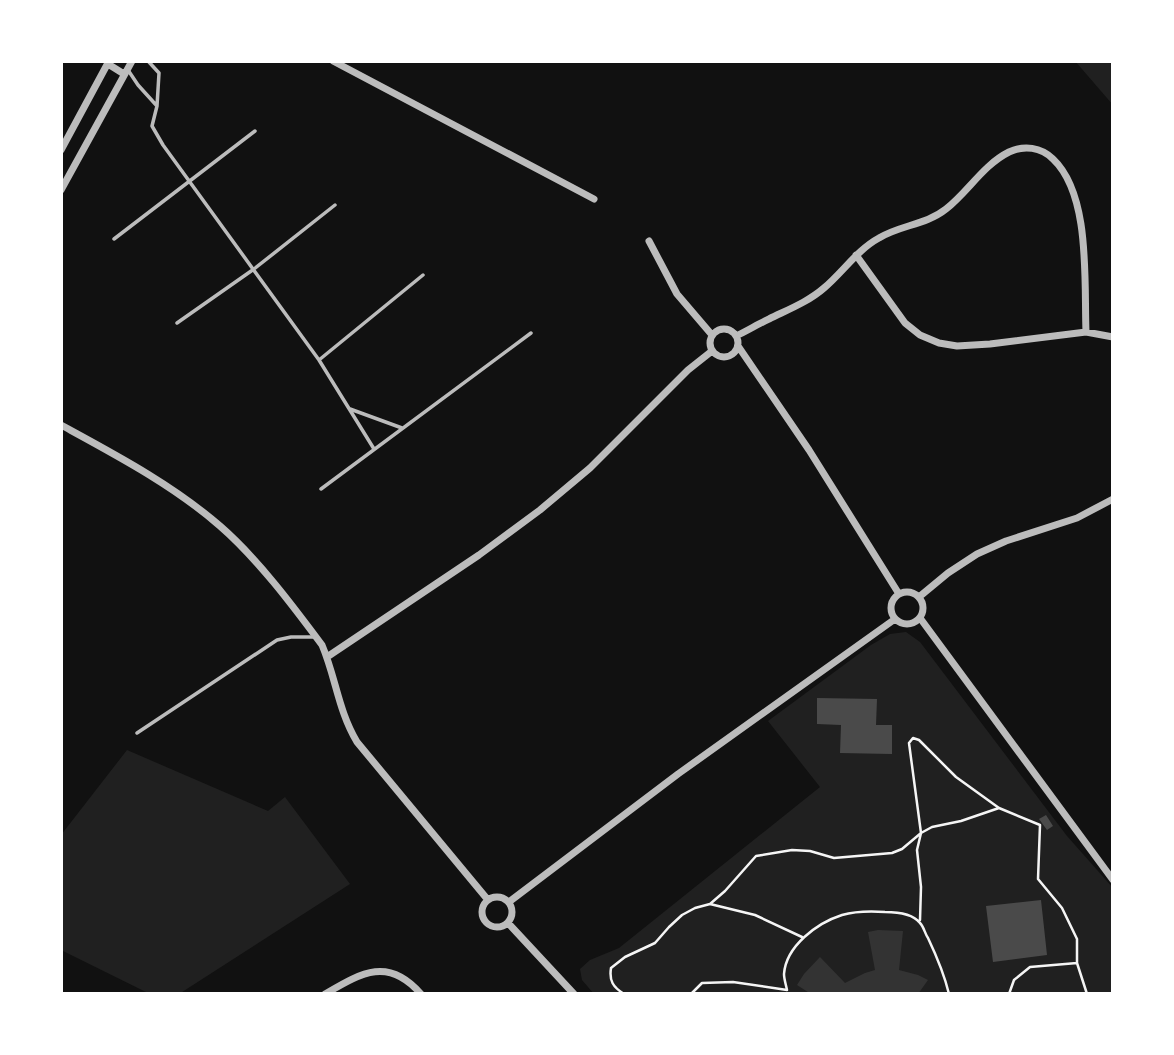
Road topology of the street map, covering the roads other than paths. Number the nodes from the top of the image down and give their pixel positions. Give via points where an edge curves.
1 (148, 61) edge
2 (332, 61) edge
3 (109, 63) edge
4 (128, 68) edge
5 (157, 106) junction
6 (255, 131) dead end
7 (61, 150) edge
8 (189, 183) junction
9 (61, 190) edge
10 (594, 199) dead end
11 (335, 205) dead end
12 (114, 239) dead end
13 (649, 241) dead end
14 (856, 255) junction
15 (254, 269) junction
16 (423, 275) dead end
17 (177, 323) dead end
18 (1086, 331) junction
19 (531, 333) dead end
20 (712, 335) junction
21 (736, 336) junction
22 (1113, 337) edge
23 (738, 346) junction
24 (712, 351) junction
25 (319, 360) junction
26 (348, 408) junction
27 (61, 425) edge
28 (402, 428) junction
29 (374, 449) junction
30 (321, 489) dead end
31 (1113, 499) edge
32 (899, 594) junction
33 (919, 597) junction
34 (920, 618) junction
35 (895, 619) junction
36 (316, 637) junction
37 (327, 657) junction
38 (137, 733) dead end
39 (1113, 880) edge
40 (488, 900) junction
41 (509, 902) junction
42 (508, 923) junction
43 (325, 994) edge
44 (421, 994) edge
45 (574, 994) edge

1 - 5 lane via 159,73
2 - 10 street
3 - 4 street
3 - 7 street
4 - 5 lane
4 - 9 street
5 - 8 lane via 152,125
6 - 8 lane
8 - 12 lane
8 - 15 lane
11 - 15 lane
13 - 20 street via 677,293
14 - 18 street via 905,323 939,343 990,344
14 - 18 street via 879,237 945,210 1007,154 1038,149 1062,168 1075,195
14 - 21 street via 819,293
15 - 17 lane
15 - 25 lane
16 - 25 lane
18 - 22 street
19 - 28 lane
20 - 21 street via 727,330
20 - 24 street
21 - 23 street
23 - 24 street via 726,357
23 - 32 street
24 - 37 street via 540,510
25 - 26 lane
26 - 28 lane
26 - 29 lane
27 - 36 street via 192,503 251,557
28 - 29 lane
29 - 30 lane
31 - 33 street via 1077,518 977,554
32 - 33 street via 910,592
32 - 35 street via 892,603
33 - 34 street via 923,607
34 - 35 street via 905,624
34 - 39 street
35 - 41 street
36 - 37 street
36 - 38 lane via 277,640
37 - 40 street via 341,709 357,742
40 - 41 street via 499,897
40 - 42 street via 482,909 484,920 492,927
41 - 42 street via 512,913
42 - 45 street
43 - 44 street via 371,971 405,979

